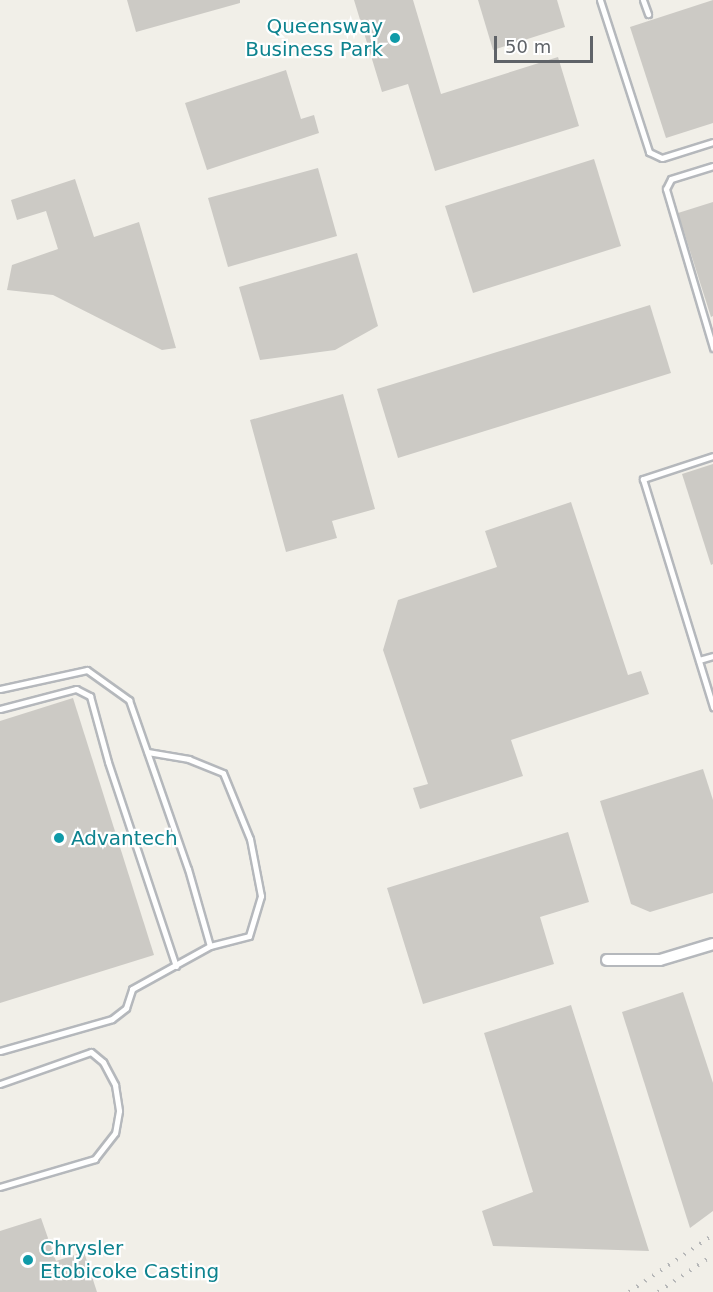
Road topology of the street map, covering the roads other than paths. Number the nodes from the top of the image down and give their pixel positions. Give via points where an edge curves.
1 (600, 0) edge
2 (643, 0) edge
3 (648, 14) dead end
4 (713, 142) edge
5 (713, 166) edge
6 (713, 348) edge
7 (713, 456) edge
8 (713, 656) edge
9 (699, 660) junction
10 (0, 688) edge
11 (713, 707) edge
12 (0, 709) edge
13 (148, 752) junction
14 (713, 944) edge
15 (210, 946) junction
16 (607, 960) dead end
17 (176, 966) junction
18 (0, 1051) edge
19 (0, 1084) edge
20 (0, 1187) edge

1 - 4 lane via 649,152 662,158
2 - 3 lane
5 - 6 lane via 671,179 666,189
7 - 9 lane via 643,479
8 - 9 lane
9 - 11 lane
10 - 13 lane via 87,670 129,700
12 - 17 lane via 76,689 90,696
13 - 15 lane
13 - 15 lane via 189,759 223,773 250,839 261,896 249,936
14 - 16 street via 660,960
15 - 17 lane
17 - 18 lane via 132,989 126,1008 112,1019
19 - 20 lane via 91,1052 103,1062 115,1085 119,1111 115,1133 95,1159

